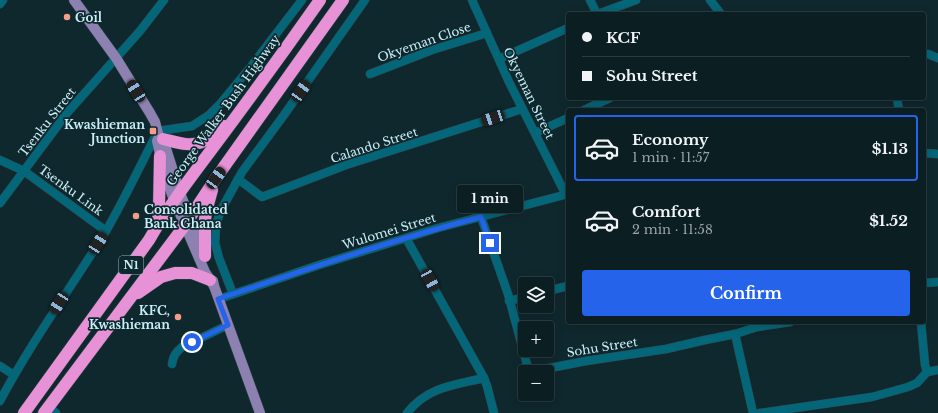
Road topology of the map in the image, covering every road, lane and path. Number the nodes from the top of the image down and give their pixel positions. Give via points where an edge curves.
1 (3, 0) edge
2 (74, 0) edge
3 (164, 0) edge
4 (302, 0) edge
5 (320, 0) edge
6 (342, 0) edge
7 (365, 0) edge
8 (472, 0) edge
9 (590, 0) edge
10 (636, 0) edge
11 (710, 0) edge
12 (0, 4) edge
13 (597, 12) edge
14 (603, 12) edge
15 (719, 12) edge
16 (566, 29) edge
17 (487, 33) junction
18 (928, 54) dead end
19 (116, 58) junction
20 (938, 58) edge
21 (499, 59) junction
22 (370, 74) dead end
23 (606, 100) edge
24 (588, 108) edge
25 (522, 109) junction
26 (236, 116) junction
27 (566, 119) edge
28 (535, 133) junction
29 (160, 135) junction
30 (926, 153) edge
31 (938, 154) edge
32 (160, 156) junction
33 (0, 160) edge
34 (24, 171) junction
35 (216, 178) junction
36 (238, 179) junction
37 (566, 193) edge
38 (566, 195) edge
39 (177, 196) junction
40 (0, 203) edge
41 (481, 217) junction
42 (187, 221) junction
43 (158, 224) junction
44 (106, 230) junction
45 (406, 238) junction
46 (205, 256) junction
47 (926, 282) edge
48 (938, 282) edge
49 (212, 283) junction
50 (566, 286) edge
51 (554, 289) edge
52 (233, 294) junction
53 (218, 299) junction
54 (518, 299) edge
55 (509, 301) junction
56 (123, 306) junction
57 (757, 324) edge
58 (921, 324) edge
59 (228, 325) junction
60 (735, 334) junction
61 (172, 364) dead end
62 (0, 366) edge
63 (938, 370) edge
64 (927, 372) junction
65 (14, 375) junction
66 (484, 378) junction
67 (0, 402) edge
68 (50, 411) edge
69 (24, 413) edge
70 (260, 413) edge
71 (407, 413) edge
72 (494, 413) edge
73 (753, 413) edge
74 (760, 413) edge

1 - 12 street
2 - 19 main road
3 - 19 street, Tsenku Street
4 - 29 street via 253,64 209,115 192,126
5 - 26 highway, George Walker Bush Highway / N1
6 - 35 highway, N1
7 - 36 street
8 - 17 street, Okyeman Street
9 - 13 street
10 - 14 street
11 - 15 street
16 - 21 street
17 - 21 street, Okyeman Street
17 - 22 street, Okyeman Close via 432,50
18 - 20 street
19 - 29 main road via 152,116
19 - 34 street, Tsenku Street via 67,113
21 - 25 street, Okyeman Street
23 - 24 street
25 - 28 street, Okyeman Street
25 - 36 street, Calando Street via 346,166 262,197
26 - 29 highway via 203,142 181,144
26 - 39 highway, George Walker Bush Highway / N1
27 - 28 street
28 - 37 street, Okyeman Street
29 - 32 main road via 157,141
29 - 39 main road
29 - 44 street
30 - 31 street
32 - 39 main road via 164,172
32 - 43 highway
33 - 34 street, Tsenku Link
34 - 40 street, Tsenku Street
34 - 44 street, Tsenku Link
35 - 42 highway, N1
35 - 46 highway via 206,212
36 - 52 street via 220,212 215,243
38 - 41 street, Wulomei Street
39 - 42 main road
39 - 43 highway, George Walker Bush Highway / N1
41 - 45 street, Wulomei Street
41 - 55 street, Sohu Street
42 - 46 main road
42 - 49 main road via 205,272
42 - 56 highway, N1
43 - 69 highway, George Walker Bush Highway / N1
44 - 65 street
45 - 52 street, Wulomei Street
45 - 66 street
46 - 49 main road via 211,270
47 - 48 street
49 - 53 main road
49 - 56 highway via 192,273 175,273 161,277
50 - 51 street
52 - 53 street, Wulomei Street
53 - 59 main road
54 - 55 street
55 - 60 street, Sohu Street via 529,372 666,349
56 - 68 highway, N1
57 - 60 street, Sohu Street
58 - 64 street
59 - 61 street via 176,351
59 - 70 main road
60 - 73 street
62 - 65 street
63 - 64 street
64 - 74 street via 917,383 879,395
65 - 67 street
66 - 71 street via 444,387 426,395
66 - 72 street

